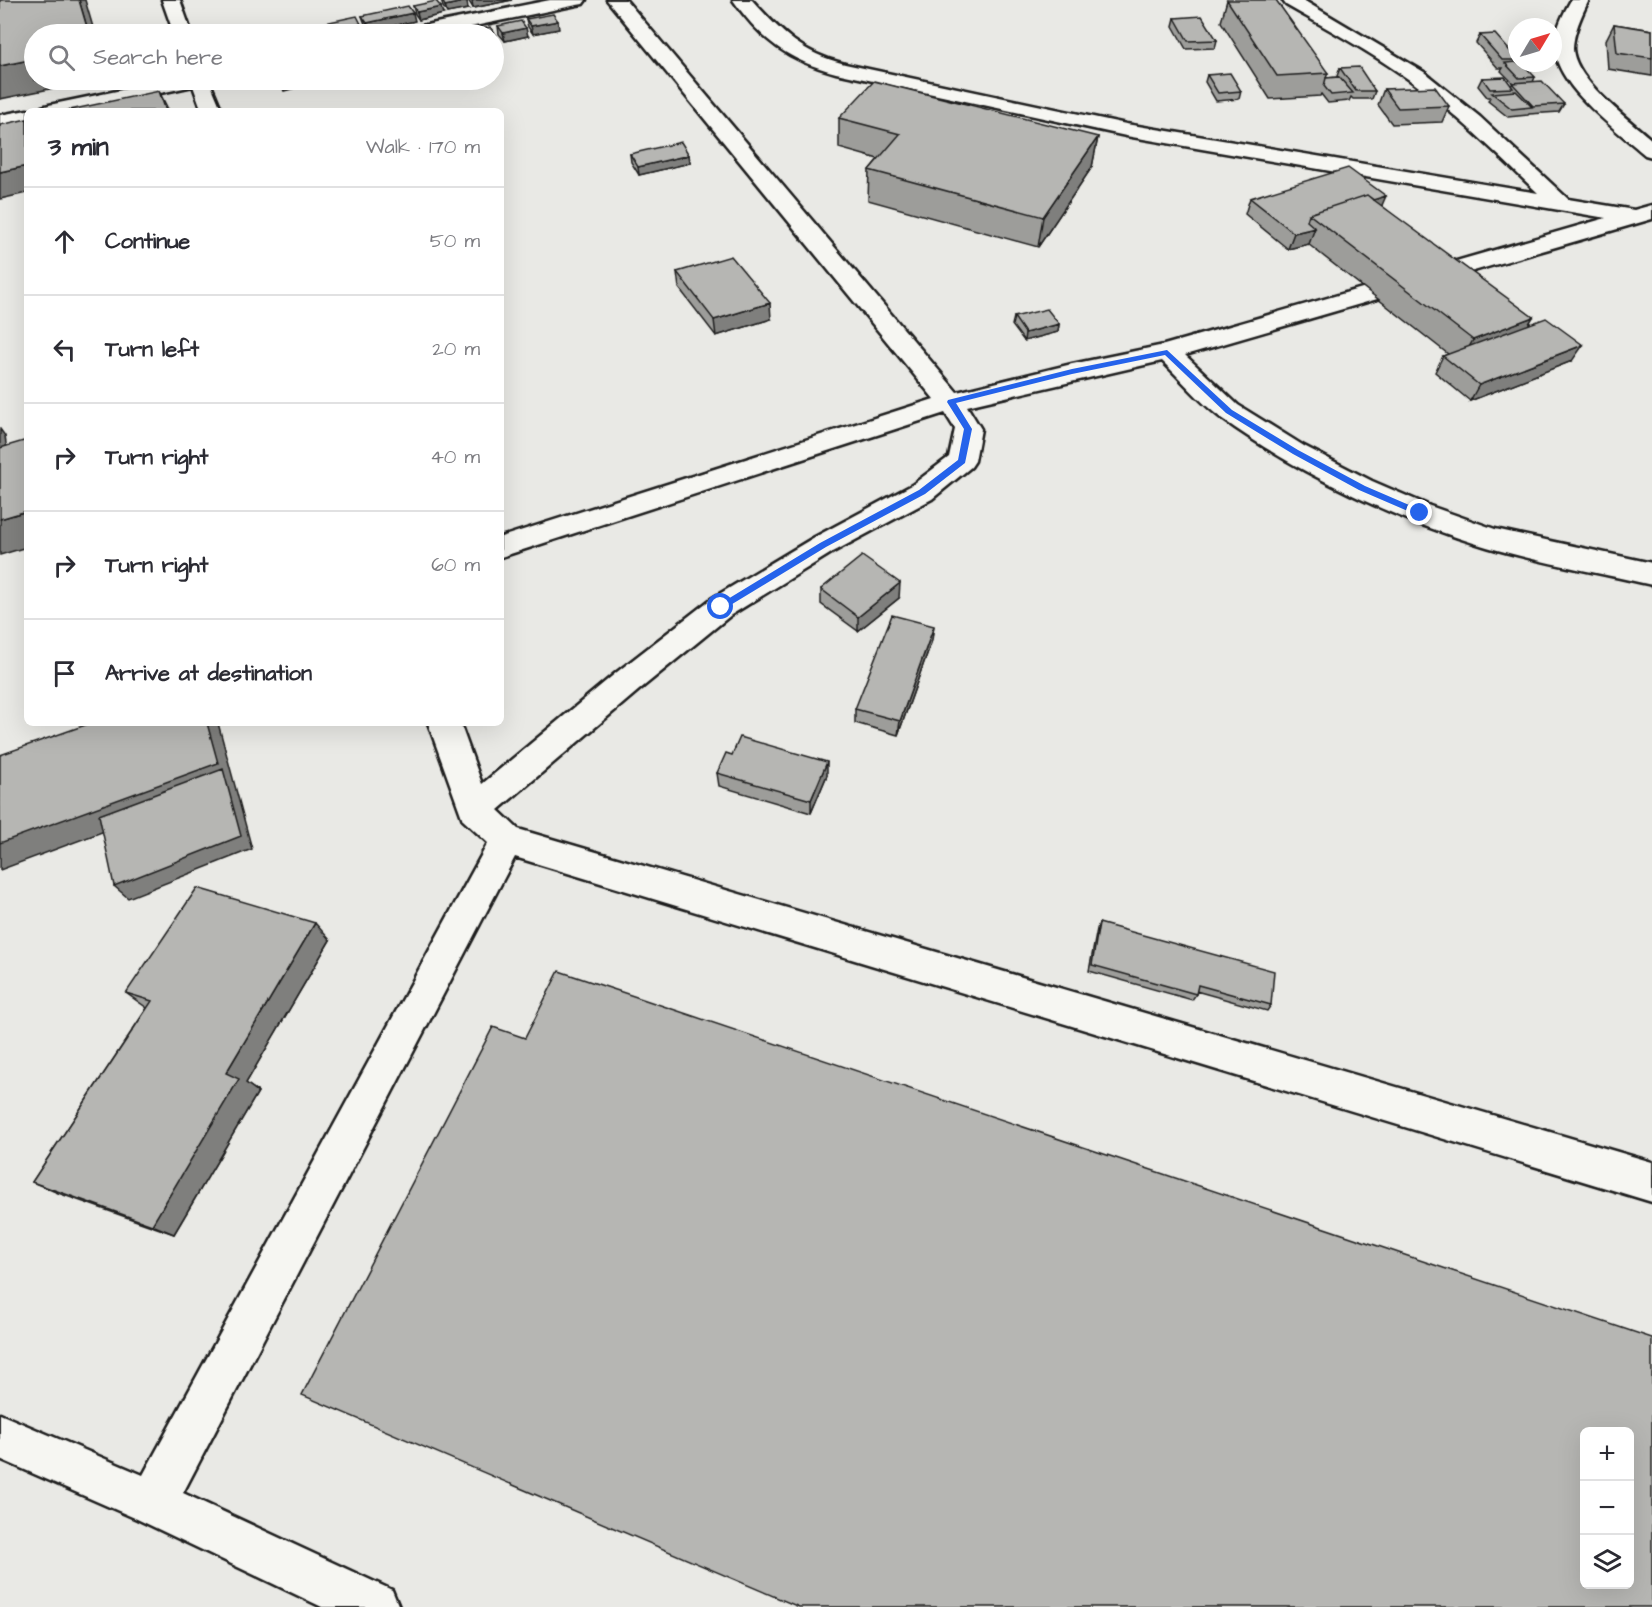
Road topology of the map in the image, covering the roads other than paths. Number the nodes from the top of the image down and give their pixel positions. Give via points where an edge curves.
1 (171, 0) edge
2 (577, 0) edge
3 (616, 0) edge
4 (742, 0) edge
5 (1580, 0) edge
6 (1292, 1) edge
7 (179, 24) edge
8 (460, 24) edge
9 (148, 90) edge
10 (204, 90) edge
11 (63, 108) edge
12 (211, 108) edge
13 (24, 117) edge
14 (0, 122) edge
15 (1652, 151) edge
16 (1561, 204) junction
17 (1642, 214) edge
18 (1167, 352) junction
19 (951, 402) junction
20 (504, 546) edge
21 (1652, 574) edge
22 (445, 726) edge
23 (475, 810) junction
24 (507, 840) junction
25 (1652, 1182) edge
26 (0, 1436) edge
27 (153, 1503) junction
28 (375, 1607) edge

1 - 7 lane
2 - 8 lane
3 - 19 lane
4 - 16 lane via 788,46 810,60 843,69 1126,130
5 - 15 lane via 1563,51 1571,70 1585,89
6 - 16 lane via 1419,77 1483,130
9 - 11 lane
10 - 12 lane
13 - 14 lane
16 - 17 lane
17 - 18 lane
18 - 19 lane
18 - 21 lane via 1229,411 1362,488 1491,538
19 - 20 lane
19 - 23 lane via 968,429 962,461 922,492 823,545 721,607
22 - 23 lane
23 - 24 lane
24 - 25 lane
24 - 27 lane
26 - 27 lane
27 - 28 lane

